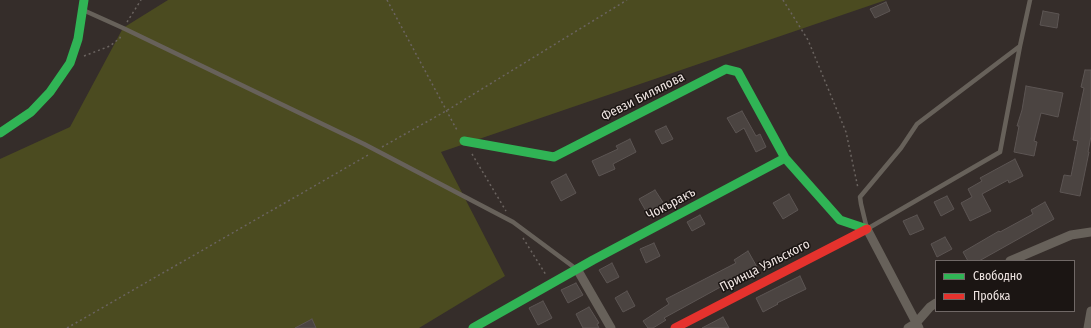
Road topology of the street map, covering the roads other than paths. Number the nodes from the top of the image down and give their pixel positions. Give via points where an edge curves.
1 (84, 0) edge
2 (1030, 0) edge
3 (83, 10) junction
4 (1020, 46) junction
5 (0, 133) edge
6 (464, 141) dead end
7 (785, 158) junction
8 (867, 229) junction
9 (1091, 232) edge
10 (1012, 260) edge
11 (577, 269) junction
12 (935, 304) edge
13 (1091, 310) edge
14 (917, 326) edge
15 (473, 328) edge
16 (611, 328) edge
17 (675, 328) edge
18 (908, 328) edge
19 (1088, 328) edge

1 - 3 street
2 - 4 lane
3 - 5 street via 78,39 70,63 50,92 31,112
3 - 11 lane via 364,144 513,222
4 - 8 lane via 917,124 901,148 860,196
4 - 8 lane via 1000,152
6 - 7 street, Февзи Билялова via 554,157 726,69 738,72
7 - 8 street via 840,220
7 - 11 street, Чокъракъ
8 - 14 street
8 - 17 street, Принца Уэльского
9 - 10 street via 1071,235
11 - 15 street, Чокъракъ
11 - 16 street
12 - 14 street
13 - 19 street
14 - 18 street

